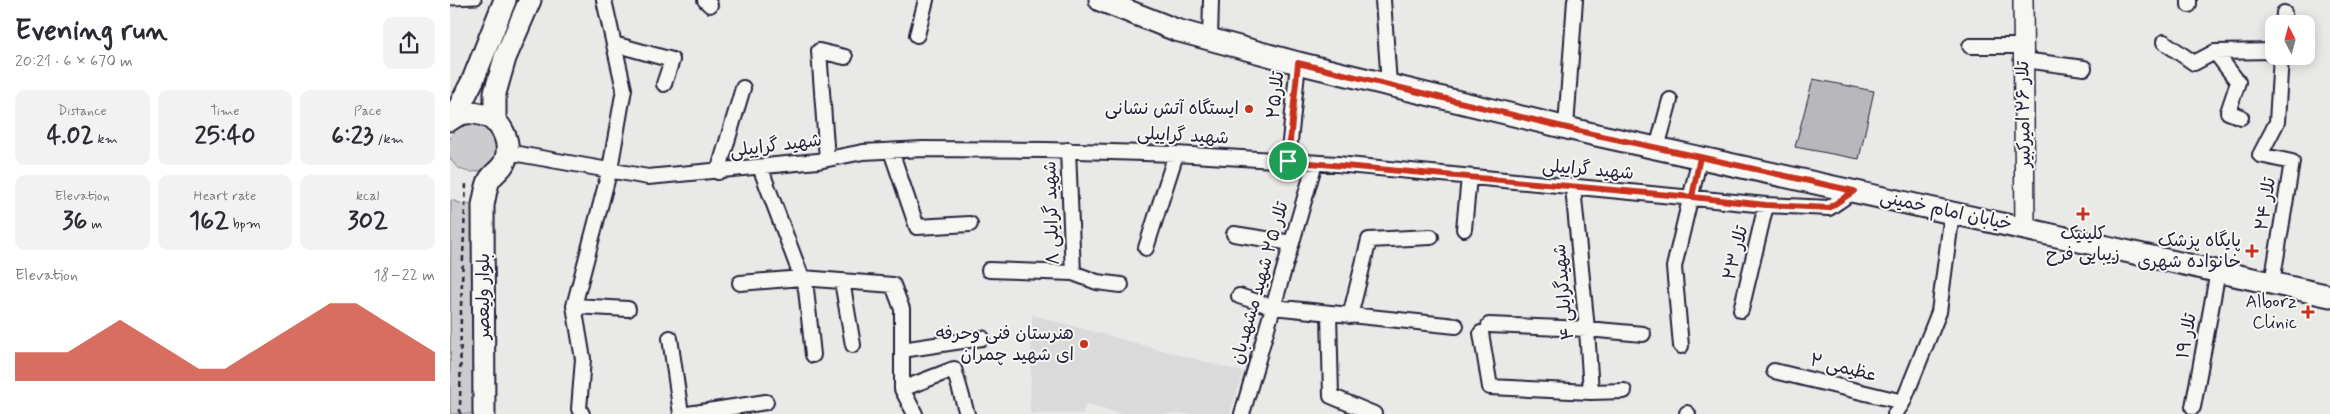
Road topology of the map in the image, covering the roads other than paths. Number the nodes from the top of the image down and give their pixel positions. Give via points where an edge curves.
1 (471, 0) edge
2 (477, 0) edge
3 (505, 0) edge
4 (530, 0) edge
5 (604, 0) edge
6 (926, 0) edge
7 (1100, 0) edge
8 (1211, 0) edge
9 (1382, 0) edge
10 (1575, 0) edge
11 (2023, 0) edge
12 (450, 1) edge
13 (917, 34) dead end
14 (1210, 40) junction
15 (2164, 42) dead end
16 (614, 44) junction
17 (1970, 46) dead end
18 (2265, 51) edge
19 (2215, 52) junction
20 (2024, 53) junction
21 (845, 58) dead end
22 (1298, 63) junction
23 (2280, 65) edge
24 (2084, 68) dead end
25 (664, 84) dead end
26 (1389, 84) junction
27 (743, 88) dead end
28 (1670, 100) dead end
29 (2241, 117) dead end
30 (452, 119) edge
31 (496, 122) junction
32 (1566, 127) junction
33 (1657, 148) junction
34 (1068, 150) junction
35 (891, 151) junction
36 (507, 152) junction
37 (1176, 154) junction
38 (1700, 157) junction
39 (827, 159) junction
40 (1288, 161) junction
41 (1315, 163) junction
42 (760, 167) junction
43 (610, 169) junction
44 (718, 172) junction
45 (1469, 177) junction
46 (1574, 188) junction
47 (1854, 191) junction
48 (1692, 197) junction
49 (1766, 205) junction
50 (1952, 213) junction
51 (970, 224) dead end
52 (2025, 228) junction
53 (1464, 229) dead end
54 (1234, 234) dead end
55 (1431, 237) dead end
56 (1292, 243) junction
57 (1146, 248) dead end
58 (989, 270) dead end
59 (2218, 271) junction
60 (1073, 273) junction
61 (802, 278) junction
62 (842, 281) junction
63 (740, 283) dead end
64 (2272, 283) junction
65 (1121, 285) dead end
66 (1239, 296) dead end
67 (2330, 296) edge
68 (574, 306) junction
69 (1273, 307) junction
70 (628, 309) dead end
71 (1741, 310) dead end
72 (1329, 313) junction
73 (1350, 316) junction
74 (1456, 326) dead end
75 (1587, 329) junction
76 (1643, 334) dead end
77 (670, 338) dead end
78 (982, 338) dead end
79 (853, 345) dead end
80 (1681, 346) dead end
81 (902, 350) junction
82 (813, 355) dead end
83 (1774, 370) dead end
84 (902, 389) junction
85 (1624, 391) dead end
86 (1591, 392) junction
87 (766, 402) dead end
88 (2193, 407) dead end
89 (1899, 408) edge
90 (484, 414) edge
91 (582, 414) edge
92 (680, 414) edge
93 (688, 414) edge
94 (915, 414) edge
95 (967, 414) edge
96 (1242, 414) edge
97 (1374, 414) edge

1 - 2 lane
1 - 12 lane
3 - 30 main road via 473,80
4 - 31 main road via 505,58 495,93
5 - 16 street
6 - 13 street
7 - 14 main road, خیابان امام خمینی
8 - 14 street
9 - 26 street
10 - 32 street
11 - 20 main road, تلار ۲۶ امیرکبیر
14 - 22 main road, خیابان امام خمینی
15 - 19 street via 2194,63
16 - 25 street via 672,60
16 - 43 street via 624,89
17 - 20 street
18 - 19 street
19 - 29 street via 2238,82 2228,112
20 - 24 street
20 - 52 main road, تلار ۲۶ امیرکبیر
21 - 39 street via 819,51
22 - 26 main road, خیابان امام خمینی
22 - 40 street, تلار۲۵
23 - 64 street, تلار ۲۴ via 2277,122 2260,156 2292,162
26 - 32 main road, خیابان امام خمینی
27 - 44 street
28 - 33 street
30 - 31 main road via 475,113
31 - 36 main road via 507,140
32 - 33 main road, خیابان امام خمینی
33 - 38 main road, خیابان امام خمینی
34 - 35 street, شهید گراییلی
34 - 37 street, شهید گراییلی
34 - 60 street, شهید گرایلی ۸
35 - 39 street, شهید گراییلی
35 - 51 street via 917,227
36 - 43 street, شهید گراییلی
36 - 90 main road, بلوار ولیعصر via 498,172 490,179 483,205
37 - 40 street, شهید گراییلی
37 - 57 street
38 - 47 main road, خیابان امام خمینی
38 - 48 street
39 - 42 street, شهید گراییلی
40 - 41 street, شهید گراییلی
41 - 45 street, شهید گراییلی
41 - 56 street, تلار ۲۵ شهید مشهدبان
42 - 44 street, شهید گراییلی
42 - 61 street
43 - 44 street, شهید گراییلی via 648,177
43 - 68 street
45 - 46 street, شهید گراییلی
45 - 53 street
46 - 48 street, شهید گراییلی
46 - 75 street, شهیدگرایلی ۴
47 - 49 street, شهید گراییلی via 1829,208
47 - 50 main road, خیابان امام خمینی
48 - 49 street, شهید گراییلی
48 - 80 street via 1674,267
49 - 71 street, تلار ۲۳
50 - 52 main road, خیابان امام خمینی
50 - 89 street via 1939,312
52 - 59 main road, خیابان امام خمینی
54 - 56 street
55 - 73 street via 1369,240
56 - 69 street, تلار ۲۵ شهید مشهدبان
58 - 60 street
59 - 64 main road, خیابان امام خمینی
59 - 88 street, تلار ۱۹
60 - 65 street via 1097,282
61 - 62 street
61 - 63 street
61 - 82 street
62 - 79 street
62 - 81 street via 893,285 902,309
64 - 67 main road, خیابان امام خمینی
66 - 69 street
68 - 70 street
68 - 91 street via 583,359 579,409
69 - 72 street
69 - 96 street, تلار ۲۵ شهید مشهدبان
72 - 73 street
72 - 97 street via 1331,396
73 - 74 street
75 - 76 street
75 - 86 street, شهیدگرایلی ۴
75 - 86 street via 1485,329 1490,386
77 - 92 street
78 - 81 street
81 - 84 street
83 - 89 street, عظیمی ۲
84 - 94 street
84 - 95 street via 954,369
85 - 86 street
87 - 93 street

